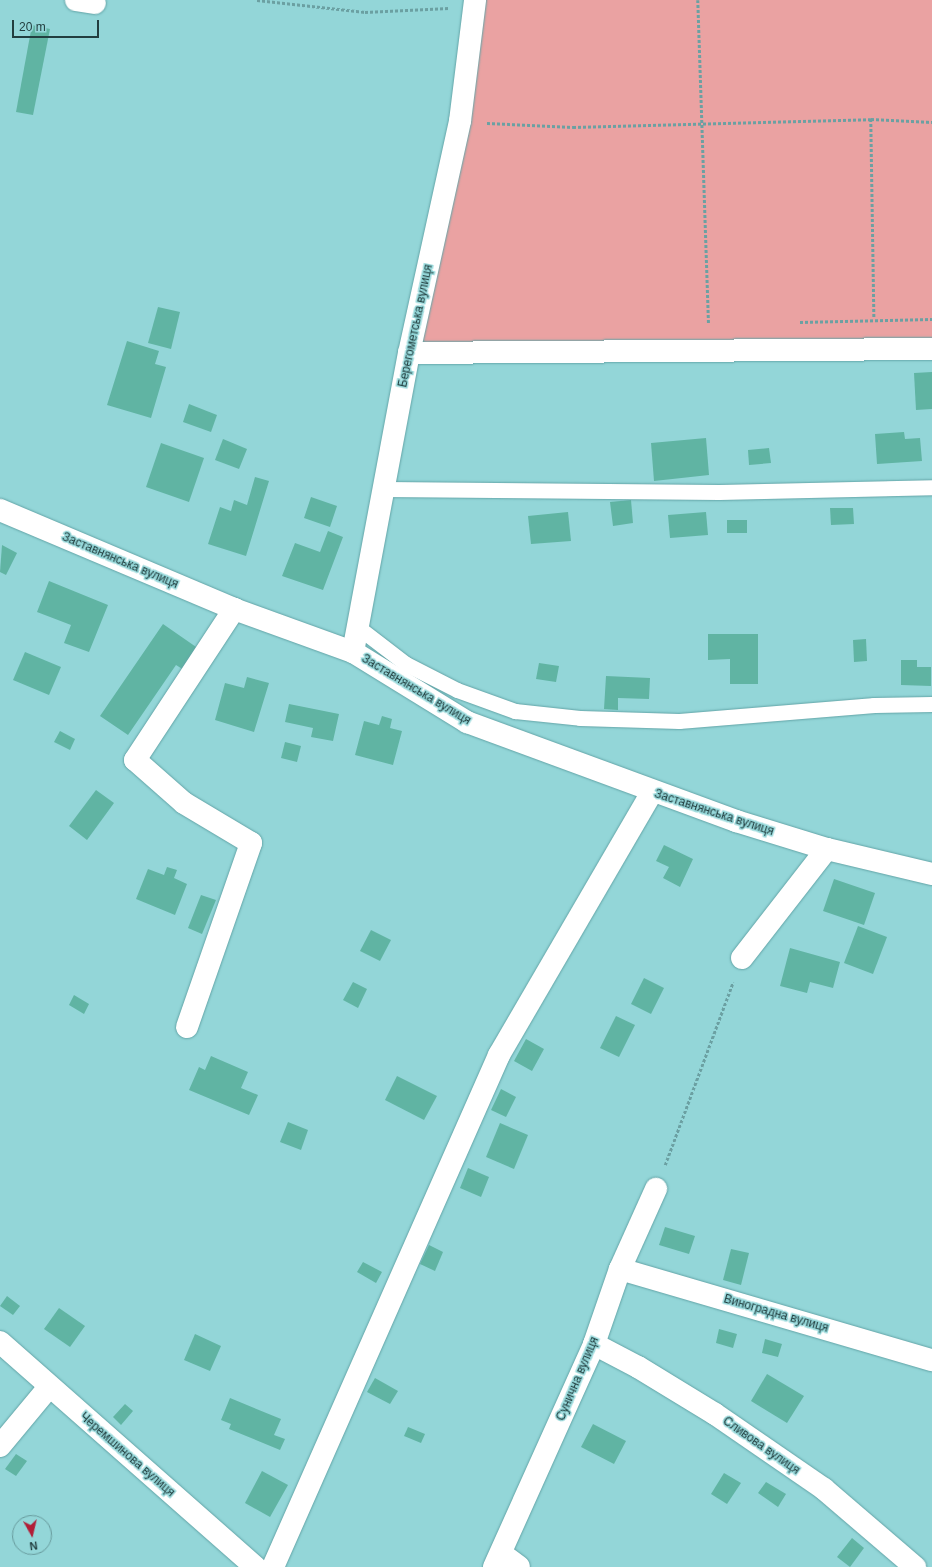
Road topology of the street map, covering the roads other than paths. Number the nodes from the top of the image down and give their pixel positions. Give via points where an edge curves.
1 (475, 2) edge
2 (932, 349) edge
3 (409, 353) junction
4 (932, 487) edge
5 (384, 489) junction
6 (0, 510) edge
7 (234, 609) junction
8 (358, 628) junction
9 (353, 652) junction
10 (932, 704) edge
11 (652, 792) junction
12 (827, 849) junction
13 (932, 874) edge
14 (742, 958) road end
15 (187, 1027) dead end
16 (656, 1189) road end
17 (620, 1269) junction
18 (0, 1342) edge
19 (594, 1344) junction
20 (932, 1360) edge
21 (49, 1387) junction
22 (0, 1446) edge
23 (498, 1560) edge
24 (255, 1567) edge
25 (273, 1567) edge
26 (520, 1567) edge
27 (916, 1567) edge

1 - 3 street, Берегометська вулиця via 460,121
2 - 3 street
3 - 5 street, Берегометська вулиця
4 - 5 lane via 718,492
5 - 8 street, Берегометська вулиця
6 - 7 street, Заставнянська вулиця
7 - 9 street, Заставнянська вулиця
7 - 15 street via 135,760 184,803 251,842
8 - 9 street, Берегометська вулиця
8 - 10 lane via 406,664 457,690 515,711 580,718 679,722 874,705
9 - 11 street, Заставнянська вулиця via 467,722
11 - 12 street, Заставнянська вулиця
11 - 25 street via 499,1055
12 - 13 street, Заставнянська вулиця
12 - 14 street
16 - 17 street, Сунична вулиця
17 - 19 street, Сунична вулиця
17 - 20 street, Виноградна вулиця
18 - 21 street, Черемшинова вулиця
19 - 23 street, Сунична вулиця
19 - 27 street, Сливова вулиця via 638,1367 715,1414 818,1485
21 - 22 street
21 - 24 street, Черемшинова вулиця
23 - 26 street

